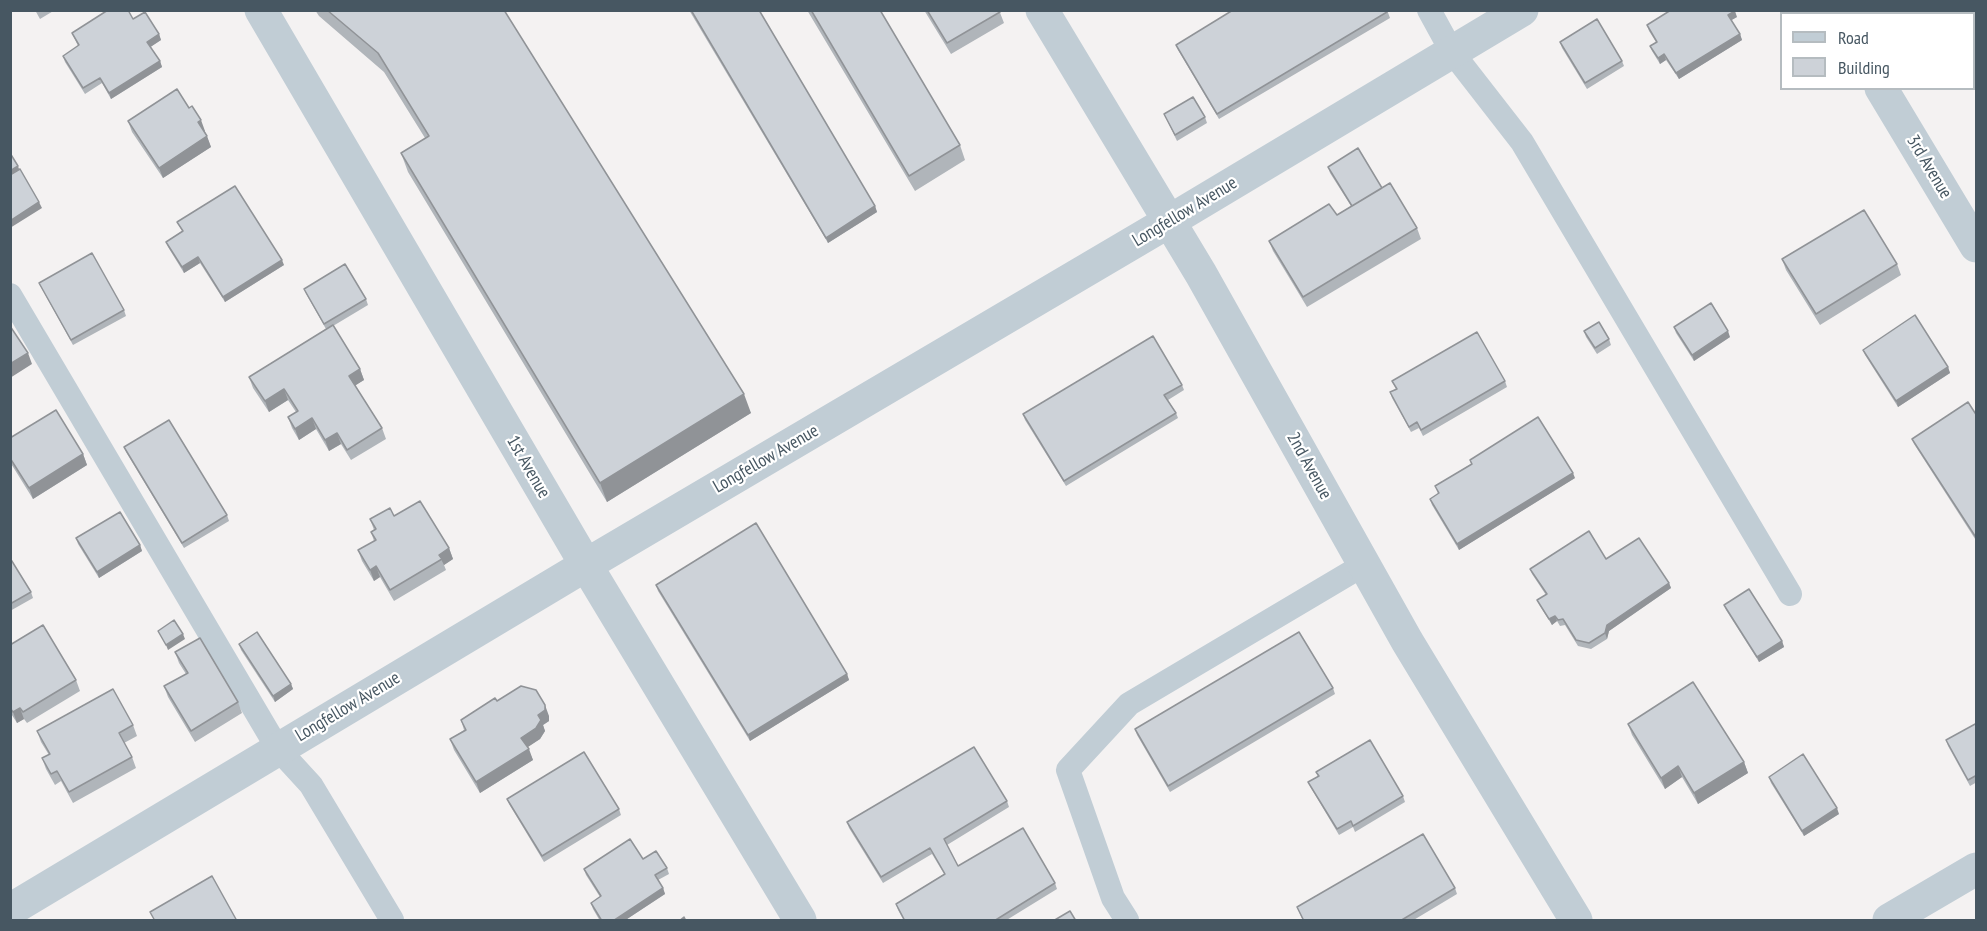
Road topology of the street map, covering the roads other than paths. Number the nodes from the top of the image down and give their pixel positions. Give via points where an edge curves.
1 (261, 10) edge
2 (1042, 10) edge
3 (1429, 10) edge
4 (1522, 10) edge
5 (1452, 52) junction
6 (1882, 90) edge
7 (1168, 222) junction
8 (1977, 246) edge
9 (10, 295) edge
10 (1365, 564) junction
11 (586, 565) junction
12 (1790, 594) dead end
13 (278, 749) junction
14 (1977, 869) edge
15 (10, 910) edge
16 (392, 921) edge
17 (800, 921) edge
18 (1127, 921) edge
19 (1576, 921) edge
20 (1889, 921) edge

1 - 11 street, 1st Avenue
2 - 7 street, 2nd Avenue
3 - 5 lane
4 - 5 street, Longfellow Avenue
5 - 7 street, Longfellow Avenue
5 - 12 lane via 1522,142
6 - 8 street, 3rd Avenue
7 - 10 street, 2nd Avenue
7 - 11 street, Longfellow Avenue
9 - 13 lane
10 - 18 lane via 1128,704 1068,770 1113,898
10 - 19 street, 2nd Avenue
11 - 13 street, Longfellow Avenue
11 - 17 street, 1st Avenue
13 - 15 street, Longfellow Avenue
13 - 16 lane via 311,785
14 - 20 street

